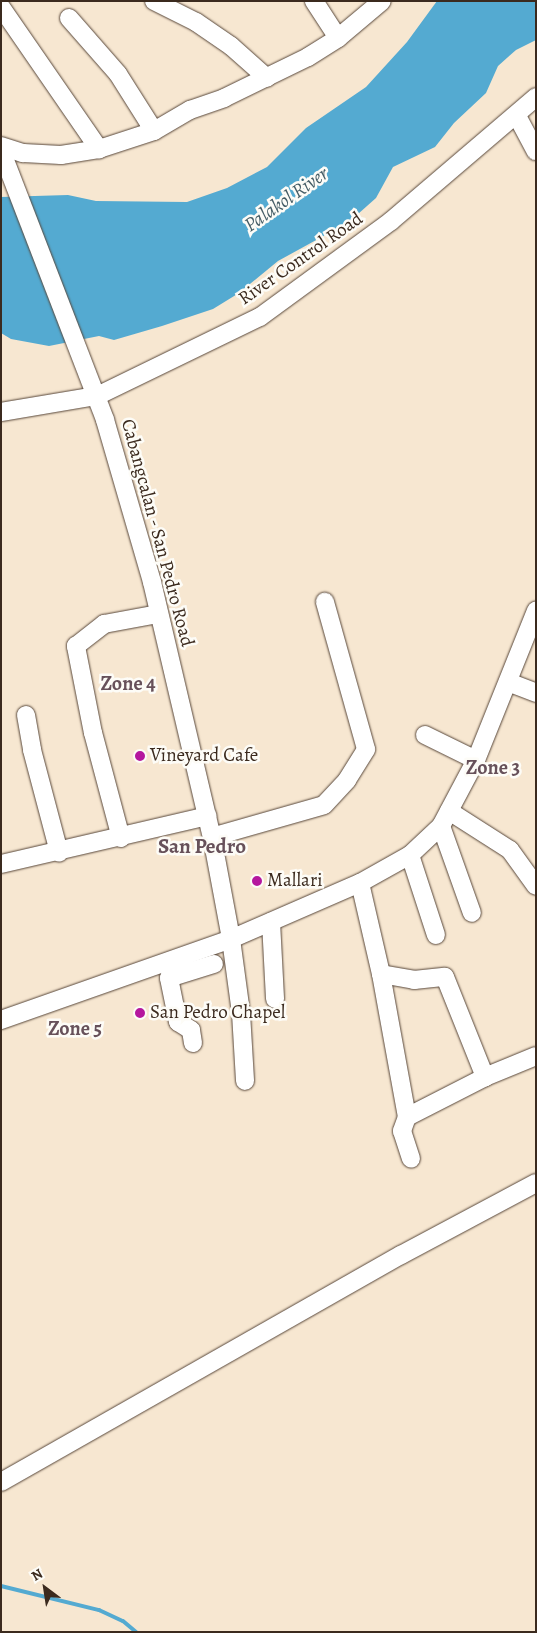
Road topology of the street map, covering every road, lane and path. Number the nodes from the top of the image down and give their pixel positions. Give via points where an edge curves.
1 (154, 1) edge
2 (314, 1) edge
3 (382, 1) edge
4 (1, 7) edge
5 (69, 18) dead end
6 (338, 38) junction
7 (266, 78) junction
8 (536, 97) edge
9 (517, 116) junction
10 (154, 131) junction
11 (1, 146) edge
12 (99, 149) junction
13 (1, 150) edge
14 (536, 151) edge
15 (94, 390) junction
16 (1, 412) edge
17 (325, 602) dead end
18 (536, 611) edge
19 (158, 614) junction
20 (532, 634) edge
21 (508, 682) junction
22 (536, 693) edge
23 (26, 715) dead end
24 (425, 735) dead end
25 (476, 760) junction
26 (206, 816) junction
27 (445, 819) junction
28 (212, 837) junction
29 (121, 838) junction
30 (59, 852) junction
31 (410, 855) junction
32 (1, 864) edge
33 (360, 884) junction
34 (536, 886) edge
35 (472, 913) dead end
36 (271, 922) junction
37 (436, 934) dead end
38 (231, 939) junction
39 (194, 952) junction
40 (214, 964) dead end
41 (196, 971) junction
42 (381, 974) junction
43 (275, 999) dead end
44 (1, 1020) edge
45 (193, 1043) dead end
46 (536, 1056) edge
47 (485, 1077) junction
48 (244, 1081) dead end
49 (407, 1117) junction
50 (411, 1159) dead end
51 (536, 1184) edge
52 (1, 1482) edge

1 - 7 street via 196,22 231,46
2 - 6 street
3 - 6 street
4 - 12 street
5 - 10 street via 118,74
6 - 7 street
7 - 10 street via 190,110
8 - 9 street, River Control Road
9 - 14 street
9 - 15 street, River Control Road via 391,221 260,318
10 - 12 street
11 - 12 street via 41,155
13 - 15 street, Cabangcalan - San Pedro Road
15 - 16 street, River Control Road
15 - 19 street, Cabangcalan - San Pedro Road via 126,489
17 - 28 street via 366,749 347,780 324,804
18 - 20 street
19 - 26 street, Cabangcalan - San Pedro Road
19 - 29 street via 104,624 76,646
20 - 21 street
21 - 22 street
21 - 25 street
23 - 30 street
24 - 25 street
25 - 27 street
26 - 28 street, Cabangcalan - San Pedro Road
26 - 29 street
27 - 31 street
27 - 34 street via 510,850
27 - 35 street
28 - 38 street, Cabangcalan - San Pedro Road
29 - 30 street
30 - 32 street
31 - 33 street
31 - 37 street
33 - 36 street
33 - 42 street
36 - 38 street
36 - 43 street
38 - 39 street
38 - 48 street, Cabangcalan - San Pedro Road via 241,1014
39 - 41 street
39 - 44 street
40 - 41 street
41 - 45 street via 168,978 178,1022 192,1030
42 - 47 street via 414,980 445,977
42 - 49 street
46 - 47 street
47 - 49 street
49 - 50 street via 402,1131
51 - 52 street via 401,1255

